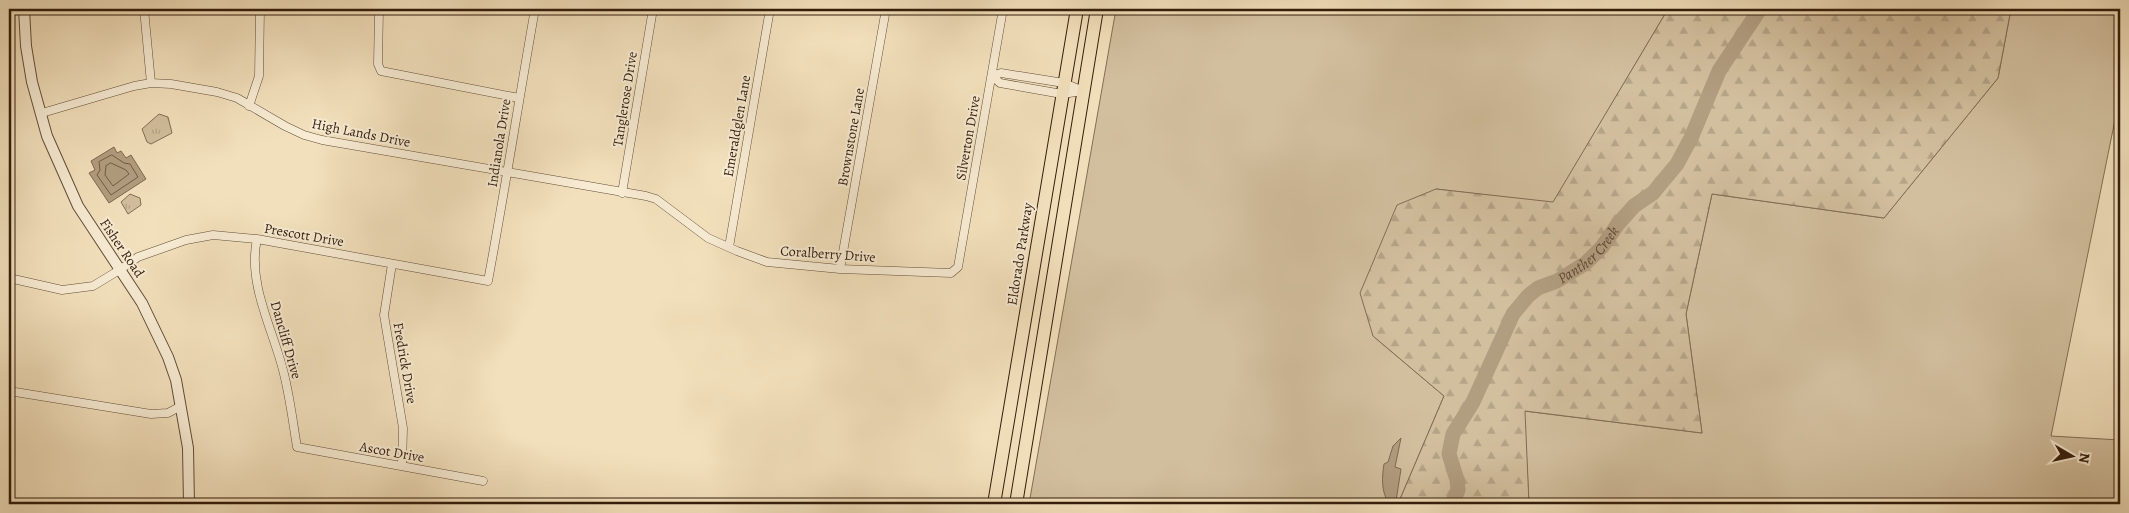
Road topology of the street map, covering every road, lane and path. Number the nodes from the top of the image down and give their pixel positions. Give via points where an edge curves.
1 (24, 9) edge
2 (144, 9) edge
3 (260, 9) edge
4 (379, 9) edge
5 (535, 9) edge
6 (653, 9) edge
7 (770, 9) edge
8 (886, 9) edge
9 (1003, 9) edge
10 (1076, 9) edge
11 (1096, 9) edge
12 (992, 76) junction
13 (151, 83) junction
14 (1063, 89) junction
15 (1083, 91) junction
16 (519, 98) junction
17 (249, 106) junction
18 (42, 113) junction
19 (508, 173) junction
20 (622, 193) junction
21 (257, 239) junction
22 (729, 247) junction
23 (392, 264) junction
24 (121, 269) junction
25 (840, 269) junction
26 (955, 270) joint
27 (9, 278) edge
28 (488, 281) joint
29 (9, 391) edge
30 (181, 406) junction
31 (1006, 435) junction
32 (1026, 437) junction
33 (297, 447) joint
34 (402, 466) junction
35 (483, 481) dead end
36 (189, 504) edge
37 (994, 504) edge
38 (1016, 504) edge

1 - 18 street, Fisher Road via 30,73
2 - 13 street
3 - 17 street via 259,76
4 - 16 street via 378,64 381,71
5 - 16 street, Indianola Drive
6 - 20 street, Tanglerose Drive
7 - 22 street, Emeraldglen Lane
8 - 25 street, Brownstone Lane
9 - 12 street, Silverton Drive
10 - 14 main road, Eldorado Parkway
11 - 15 main road
12 - 14 street via 1002,73
12 - 26 street, Silverton Drive
13 - 17 street, High Lands Drive via 217,92 237,98
13 - 18 street, High Lands Drive
14 - 15 street
14 - 31 main road, Eldorado Parkway
15 - 32 main road
16 - 19 street, Indianola Drive
17 - 19 street, High Lands Drive via 298,132 322,140
18 - 24 street, Fisher Road via 47,136 78,206
19 - 20 street, Coralberry Drive
19 - 28 street, Indianola Drive
20 - 22 street, Coralberry Drive via 656,199 708,238
21 - 23 street, Prescott Drive
21 - 24 street, Prescott Drive via 213,235 186,240 138,257
21 - 33 street, Dancliff Drive via 254,250 256,273 284,374
22 - 25 street, Coralberry Drive via 767,262
23 - 28 street, Prescott Drive
23 - 34 street, Fredrick Drive via 384,315 403,428
24 - 27 street, Prescott Drive via 93,286 78,289 62,290
24 - 30 street, Fisher Road via 168,357
25 - 26 street, Coralberry Drive via 946,273
29 - 30 street via 151,414
30 - 36 street, Fisher Road via 188,448
31 - 32 main road
31 - 37 main road, Eldorado Parkway
32 - 38 main road
33 - 34 street, Ascot Drive
34 - 35 street, Ascot Drive

